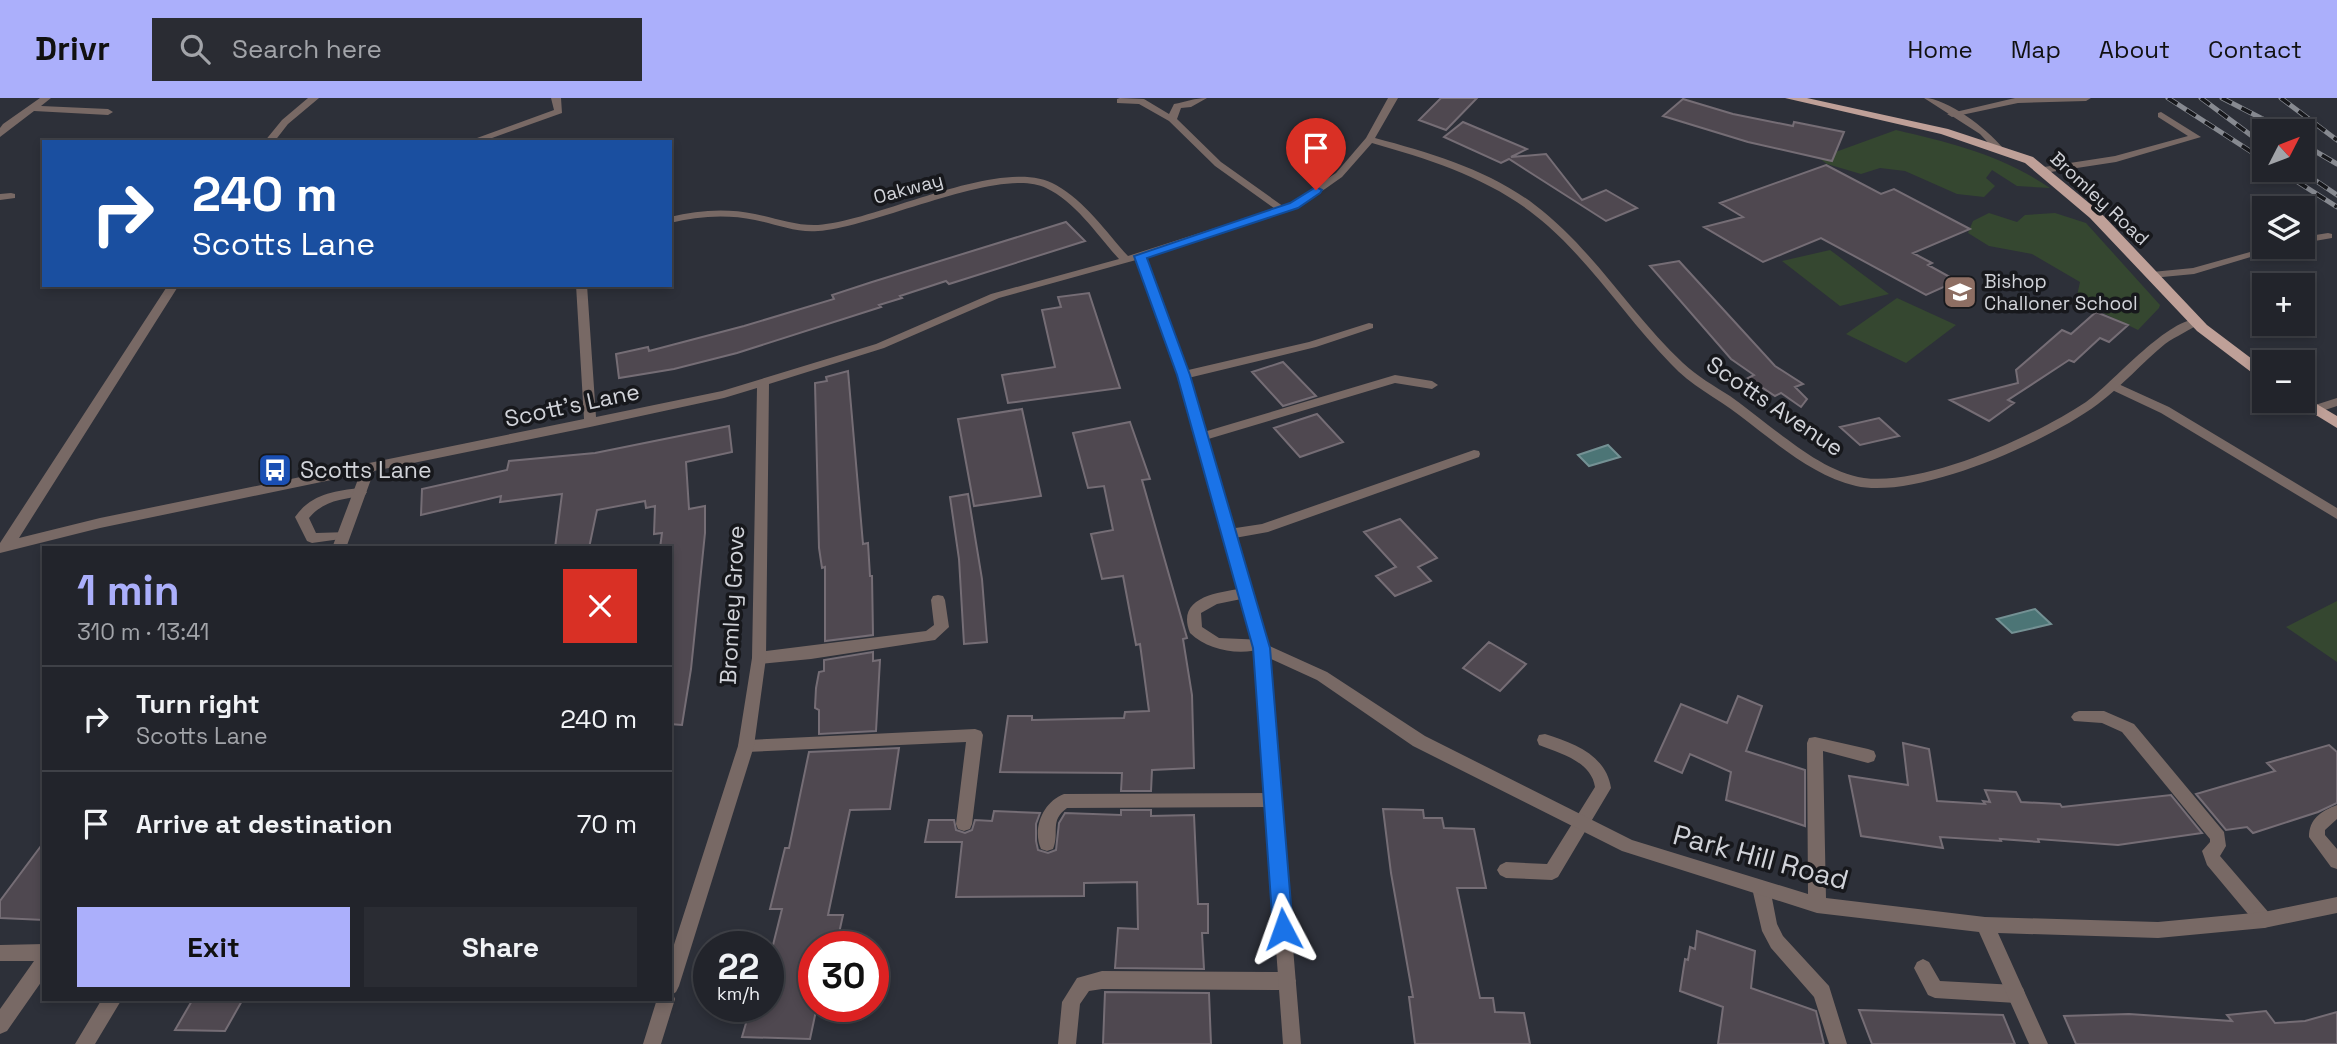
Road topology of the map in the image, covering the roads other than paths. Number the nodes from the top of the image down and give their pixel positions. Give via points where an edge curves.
1 (46, 98) edge
2 (314, 98) edge
3 (556, 98) edge
4 (1202, 98) edge
5 (1393, 98) edge
6 (1791, 98) edge
7 (1930, 98) edge
8 (2086, 98) edge
9 (1120, 101) dead end
10 (34, 108) junction
11 (108, 112) dead end
12 (2161, 115) dead end
13 (1956, 116) junction
14 (1172, 118) junction
15 (0, 134) edge
16 (1370, 139) junction
17 (272, 140) edge
18 (477, 140) edge
19 (1997, 146) junction
20 (2044, 170) junction
21 (1282, 209) junction
22 (672, 220) edge
23 (2328, 236) dead end
24 (2315, 238) edge
25 (2252, 255) edge
26 (1133, 258) junction
27 (2152, 275) junction
28 (173, 287) edge
29 (581, 287) edge
30 (2195, 322) junction
31 (1369, 326) dead end
32 (2252, 367) edge
33 (1184, 375) junction
34 (764, 383) junction
35 (1432, 385) dead end
36 (2114, 386) junction
37 (2337, 402) edge
38 (2315, 404) edge
39 (2315, 409) edge
40 (2337, 422) edge
41 (590, 423) junction
42 (1201, 437) junction
43 (1474, 454) dead end
44 (369, 467) junction
45 (360, 492) junction
46 (2337, 514) edge
47 (1229, 534) junction
48 (341, 542) edge
49 (307, 543) edge
50 (4, 547) edge
51 (1246, 593) junction
52 (938, 600) dead end
53 (1261, 646) junction
54 (759, 657) junction
55 (2079, 717) dead end
56 (1545, 740) dead end
57 (746, 746) junction
58 (1868, 756) dead end
59 (1273, 800) junction
60 (2337, 812) edge
61 (1582, 823) junction
62 (964, 824) dead end
63 (1046, 844) dead end
64 (2337, 862) edge
65 (1506, 870) dead end
66 (1761, 888) junction
67 (1817, 905) junction
68 (2337, 905) edge
69 (2263, 920) junction
70 (1985, 925) junction
71 (42, 952) edge
72 (0, 953) edge
73 (42, 965) edge
74 (1923, 968) dead end
75 (672, 980) edge
76 (1287, 981) junction
77 (2016, 994) junction
78 (112, 1001) edge
79 (665, 1001) edge
80 (0, 1025) edge
81 (84, 1044) edge
82 (652, 1044) edge
83 (1067, 1044) edge
84 (1292, 1044) edge
85 (1838, 1044) edge
86 (2039, 1044) edge

1 - 10 street
2 - 17 street
3 - 18 street via 559,111
4 - 14 street via 1177,106
5 - 16 street
6 - 19 main road, Bromley Road
7 - 13 street
8 - 13 street via 2018,100
9 - 14 street via 1141,101
10 - 11 street
10 - 15 street
12 - 20 street via 2196,137 2116,159
13 - 19 street
14 - 21 street via 1218,164
16 - 21 street via 1339,175 1294,206
16 - 36 street, Scotts Avenue via 1466,170 1529,205 1556,226 1679,366 1811,460 1855,481 1907,480 1987,457 2071,416
19 - 20 main road, Bromley Road
20 - 27 main road, Bromley Road
21 - 26 street
22 - 26 street, Oakway via 742,214 787,227 819,229 1000,181 1033,180 1058,189
23 - 24 street
25 - 27 street via 2194,271
26 - 33 street
26 - 34 street, Scott's Lane via 995,296 880,346
27 - 30 main road, Bromley Road
28 - 50 street
29 - 41 street
30 - 32 main road, Bromley Road
30 - 36 street, Scotts Avenue via 2179,327
31 - 33 street via 1312,345
33 - 42 street
34 - 41 street, Scott's Lane
34 - 54 street, Bromley Grove
35 - 42 street via 1395,379
36 - 46 street via 2165,410
37 - 38 street
39 - 40 main road
41 - 44 street, Scott's Lane
42 - 47 street
43 - 47 street via 1263,529
44 - 45 street
44 - 50 street, Scott's Lane
45 - 48 street
45 - 49 street via 332,495 308,508 302,517
47 - 51 street
48 - 49 street
51 - 53 street
51 - 53 street via 1199,606 1194,611 1195,629 1209,642
52 - 54 street via 942,627 930,636
53 - 59 street
53 - 61 street, Park Hill Road via 1322,676 1419,741
54 - 57 street, Bromley Grove
55 - 69 street via 2104,717 2128,728 2218,837 2218,846 2210,851 2213,860
56 - 61 street via 1589,761 1603,775 1603,788
57 - 62 street via 975,735
57 - 75 street, Bromley Grove
58 - 67 street via 1815,743
59 - 63 street via 1064,802 1052,808 1048,817
59 - 76 street
60 - 64 street via 2317,827 2317,837
61 - 65 street via 1552,872
61 - 66 street, Park Hill Road via 1628,846
66 - 67 street, Park Hill Road
66 - 85 street via 1768,925 1777,942 1822,992
67 - 70 street, Park Hill Road
68 - 69 street, Park Hill Road
69 - 70 street, Park Hill Road via 2158,930
70 - 77 street
71 - 72 street
73 - 80 street
74 - 77 street via 1935,989
76 - 83 street via 1102,980 1083,984 1071,1002
76 - 84 street
77 - 86 street
78 - 81 street
79 - 82 street

